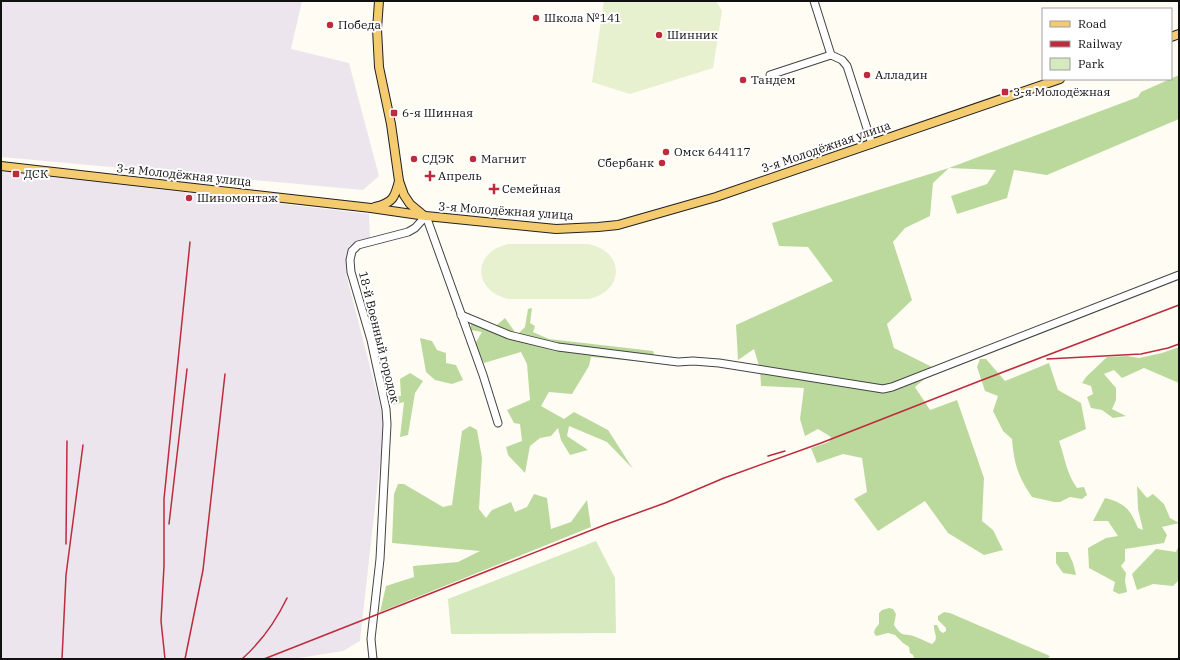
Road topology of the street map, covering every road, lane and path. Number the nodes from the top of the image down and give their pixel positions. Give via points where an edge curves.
1 (379, 1) edge
2 (814, 1) edge
3 (831, 55) junction
4 (770, 75) dead end
5 (1057, 80) edge
6 (872, 144) junction
7 (1, 166) edge
8 (400, 181) junction
9 (371, 208) junction
10 (426, 216) junction
11 (1179, 275) edge
12 (461, 315) junction
13 (498, 423) dead end
14 (373, 659) edge

1 - 8 main road via 377,29 380,67
2 - 3 street
3 - 4 street
3 - 6 street via 842,60 847,66
5 - 6 main road, 3-я Молодёжная улица
6 - 10 main road, 3-я Молодёжная улица via 716,197 618,225 556,229
7 - 9 main road, 3-я Молодёжная улица
8 - 9 main road via 393,199 385,205
8 - 10 main road via 410,204
9 - 10 main road, 3-я Молодёжная улица
10 - 12 street
10 - 14 street, 18-й Военный городок via 408,232 358,245 352,251 350,260 351,272 371,340 387,424 378,583 371,639
11 - 12 street via 883,389 719,363 678,362 558,347 509,335
12 - 13 street

